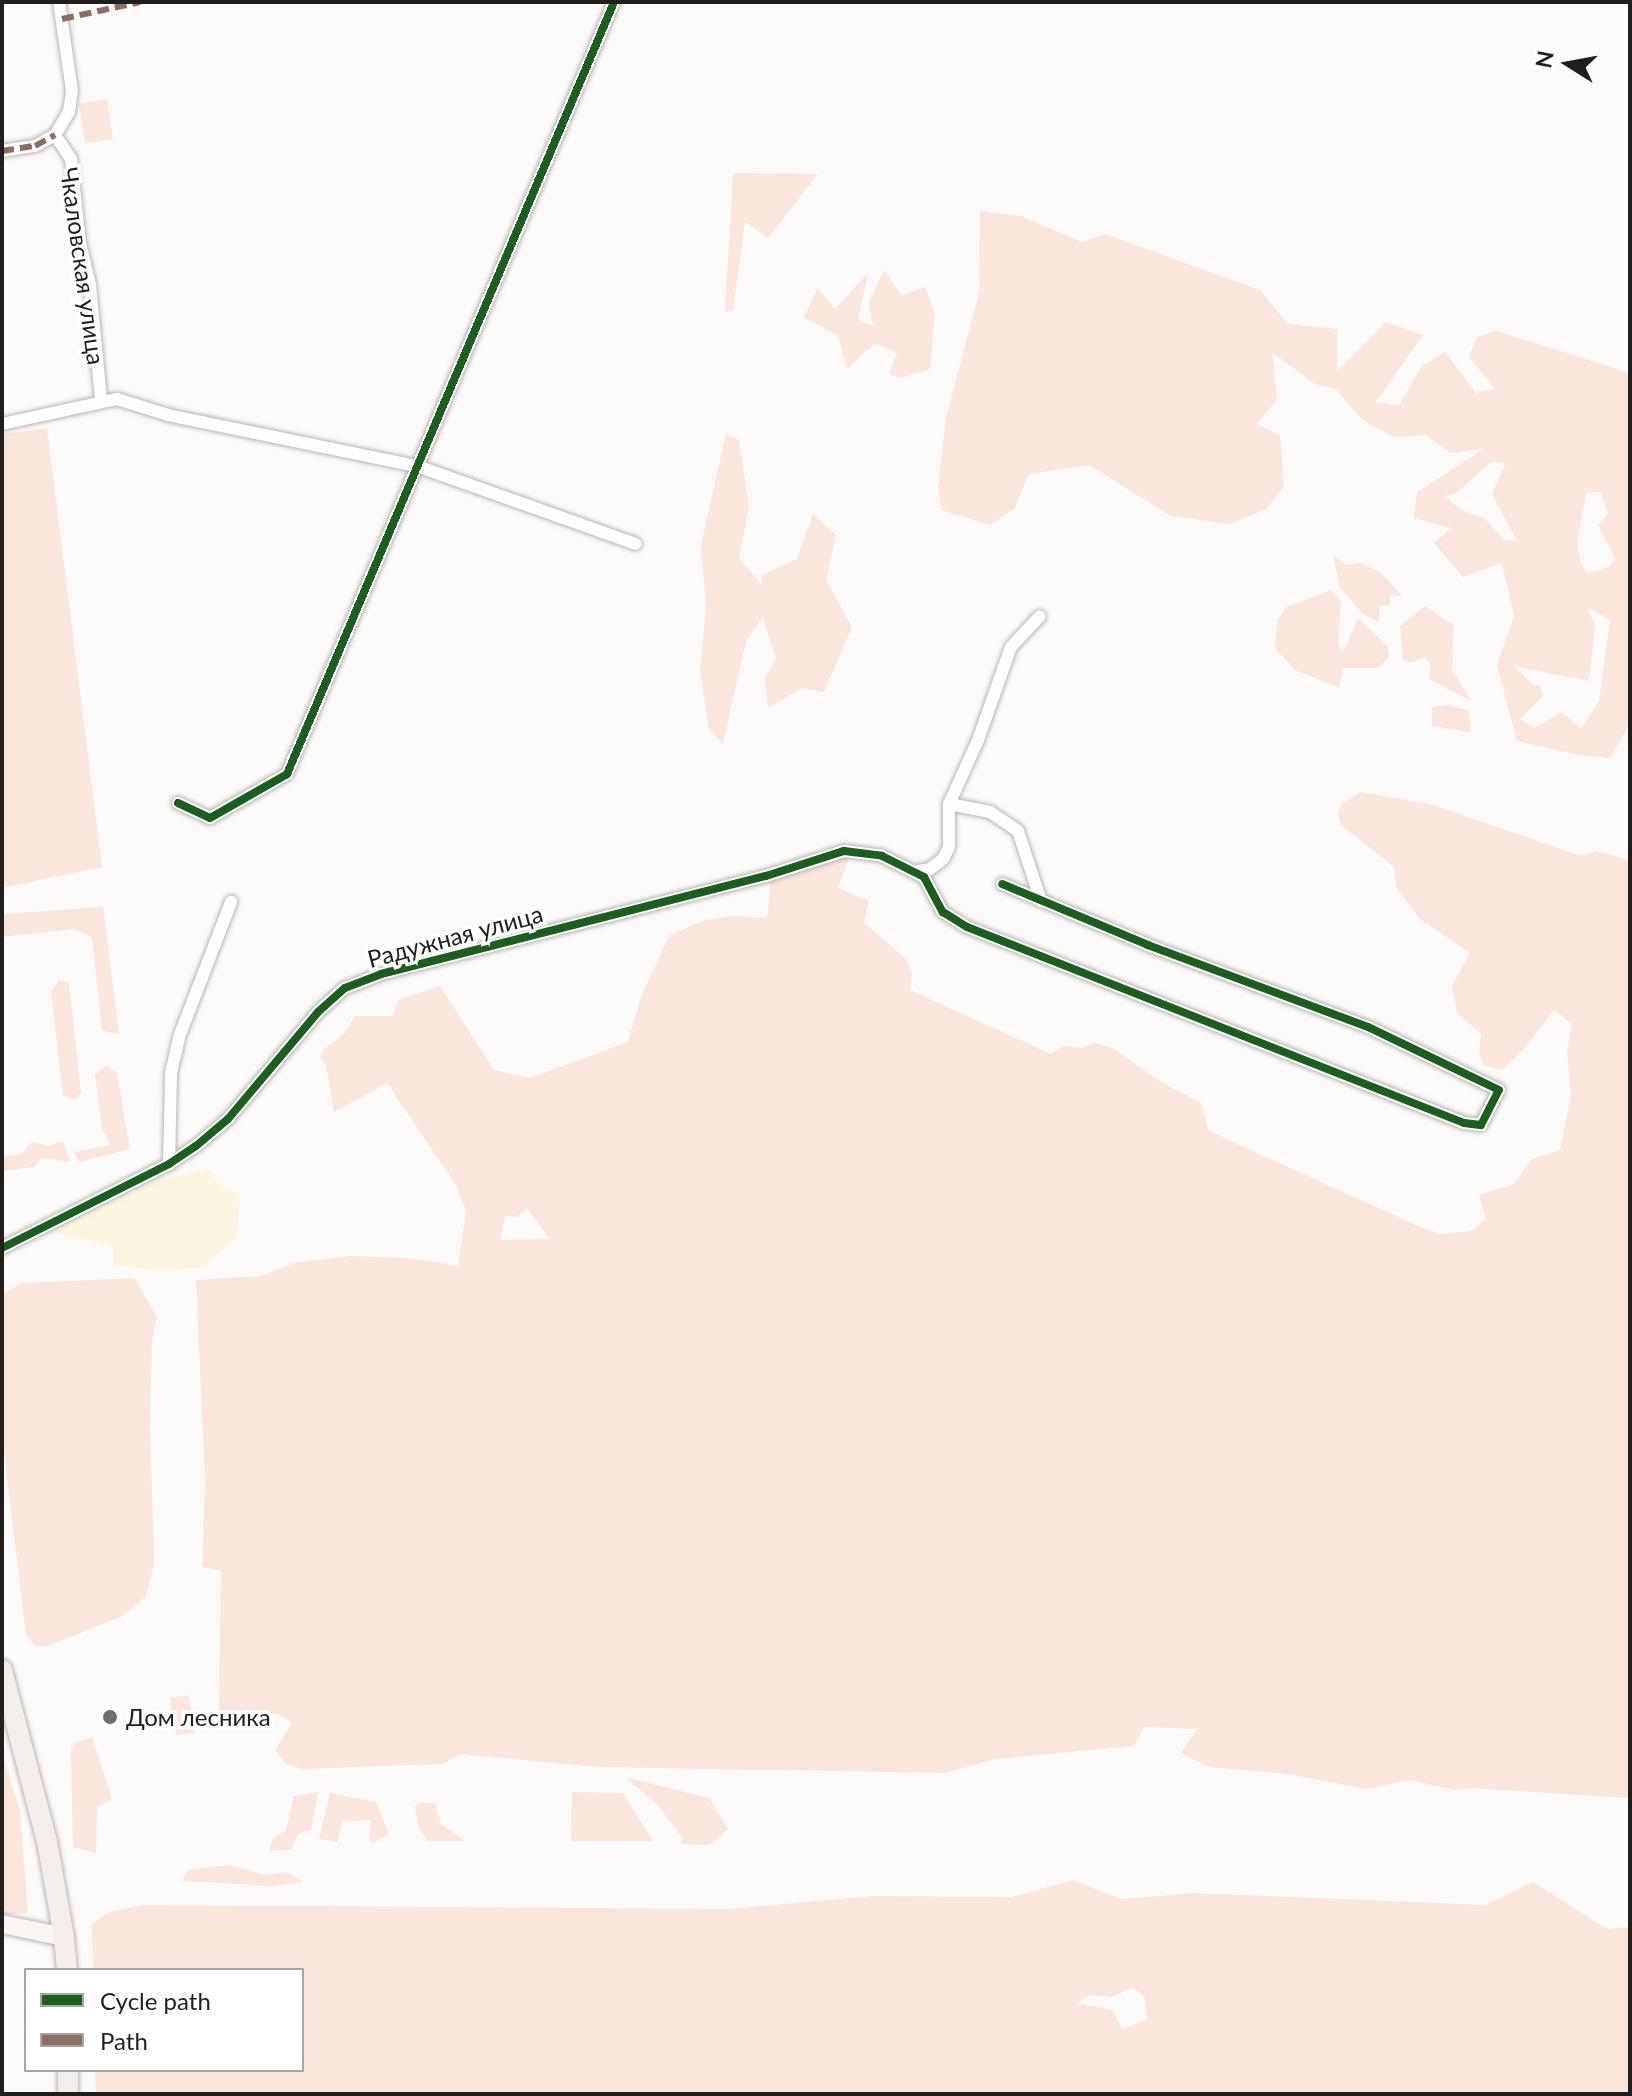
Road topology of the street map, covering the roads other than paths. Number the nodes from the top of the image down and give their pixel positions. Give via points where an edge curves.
1 (59, 2) edge
2 (614, 2) edge
3 (55, 135) junction
4 (2, 151) edge
5 (101, 400) junction
6 (2, 424) edge
7 (417, 466) junction
8 (636, 544) dead end
9 (1040, 616) dead end
10 (178, 803) dead end
11 (949, 804) junction
12 (914, 872) junction
13 (1002, 884) dead end
14 (1041, 901) junction
15 (231, 902) dead end
16 (169, 1164) junction
17 (2, 1248) edge
18 (2, 1670) edge
19 (2, 1924) edge
20 (64, 1937) junction
21 (67, 1968) edge
22 (68, 2072) edge
23 (68, 2094) edge

1 - 3 street, Чкаловская улица via 72,91 69,112
2 - 7 street
3 - 4 street, Чкаловская улица via 35,146
3 - 5 street, Чкаловская улица via 71,159
5 - 6 street
5 - 7 street via 117,399 168,415
7 - 8 street
7 - 10 street via 287,774 210,818
9 - 11 street via 1011,647
11 - 12 street via 949,847 943,859
11 - 14 street via 990,812 1018,831
12 - 14 street via 924,877 943,912 967,927 1464,1123 1481,1125 1499,1090 1368,1027
12 - 16 street, Радужная улица via 882,856 844,851 345,988 318,1012 228,1119
13 - 14 street
15 - 16 street via 173,1061
16 - 17 street, Радужная улица
18 - 20 main road via 47,1841
19 - 20 main road
20 - 21 main road
22 - 23 main road

